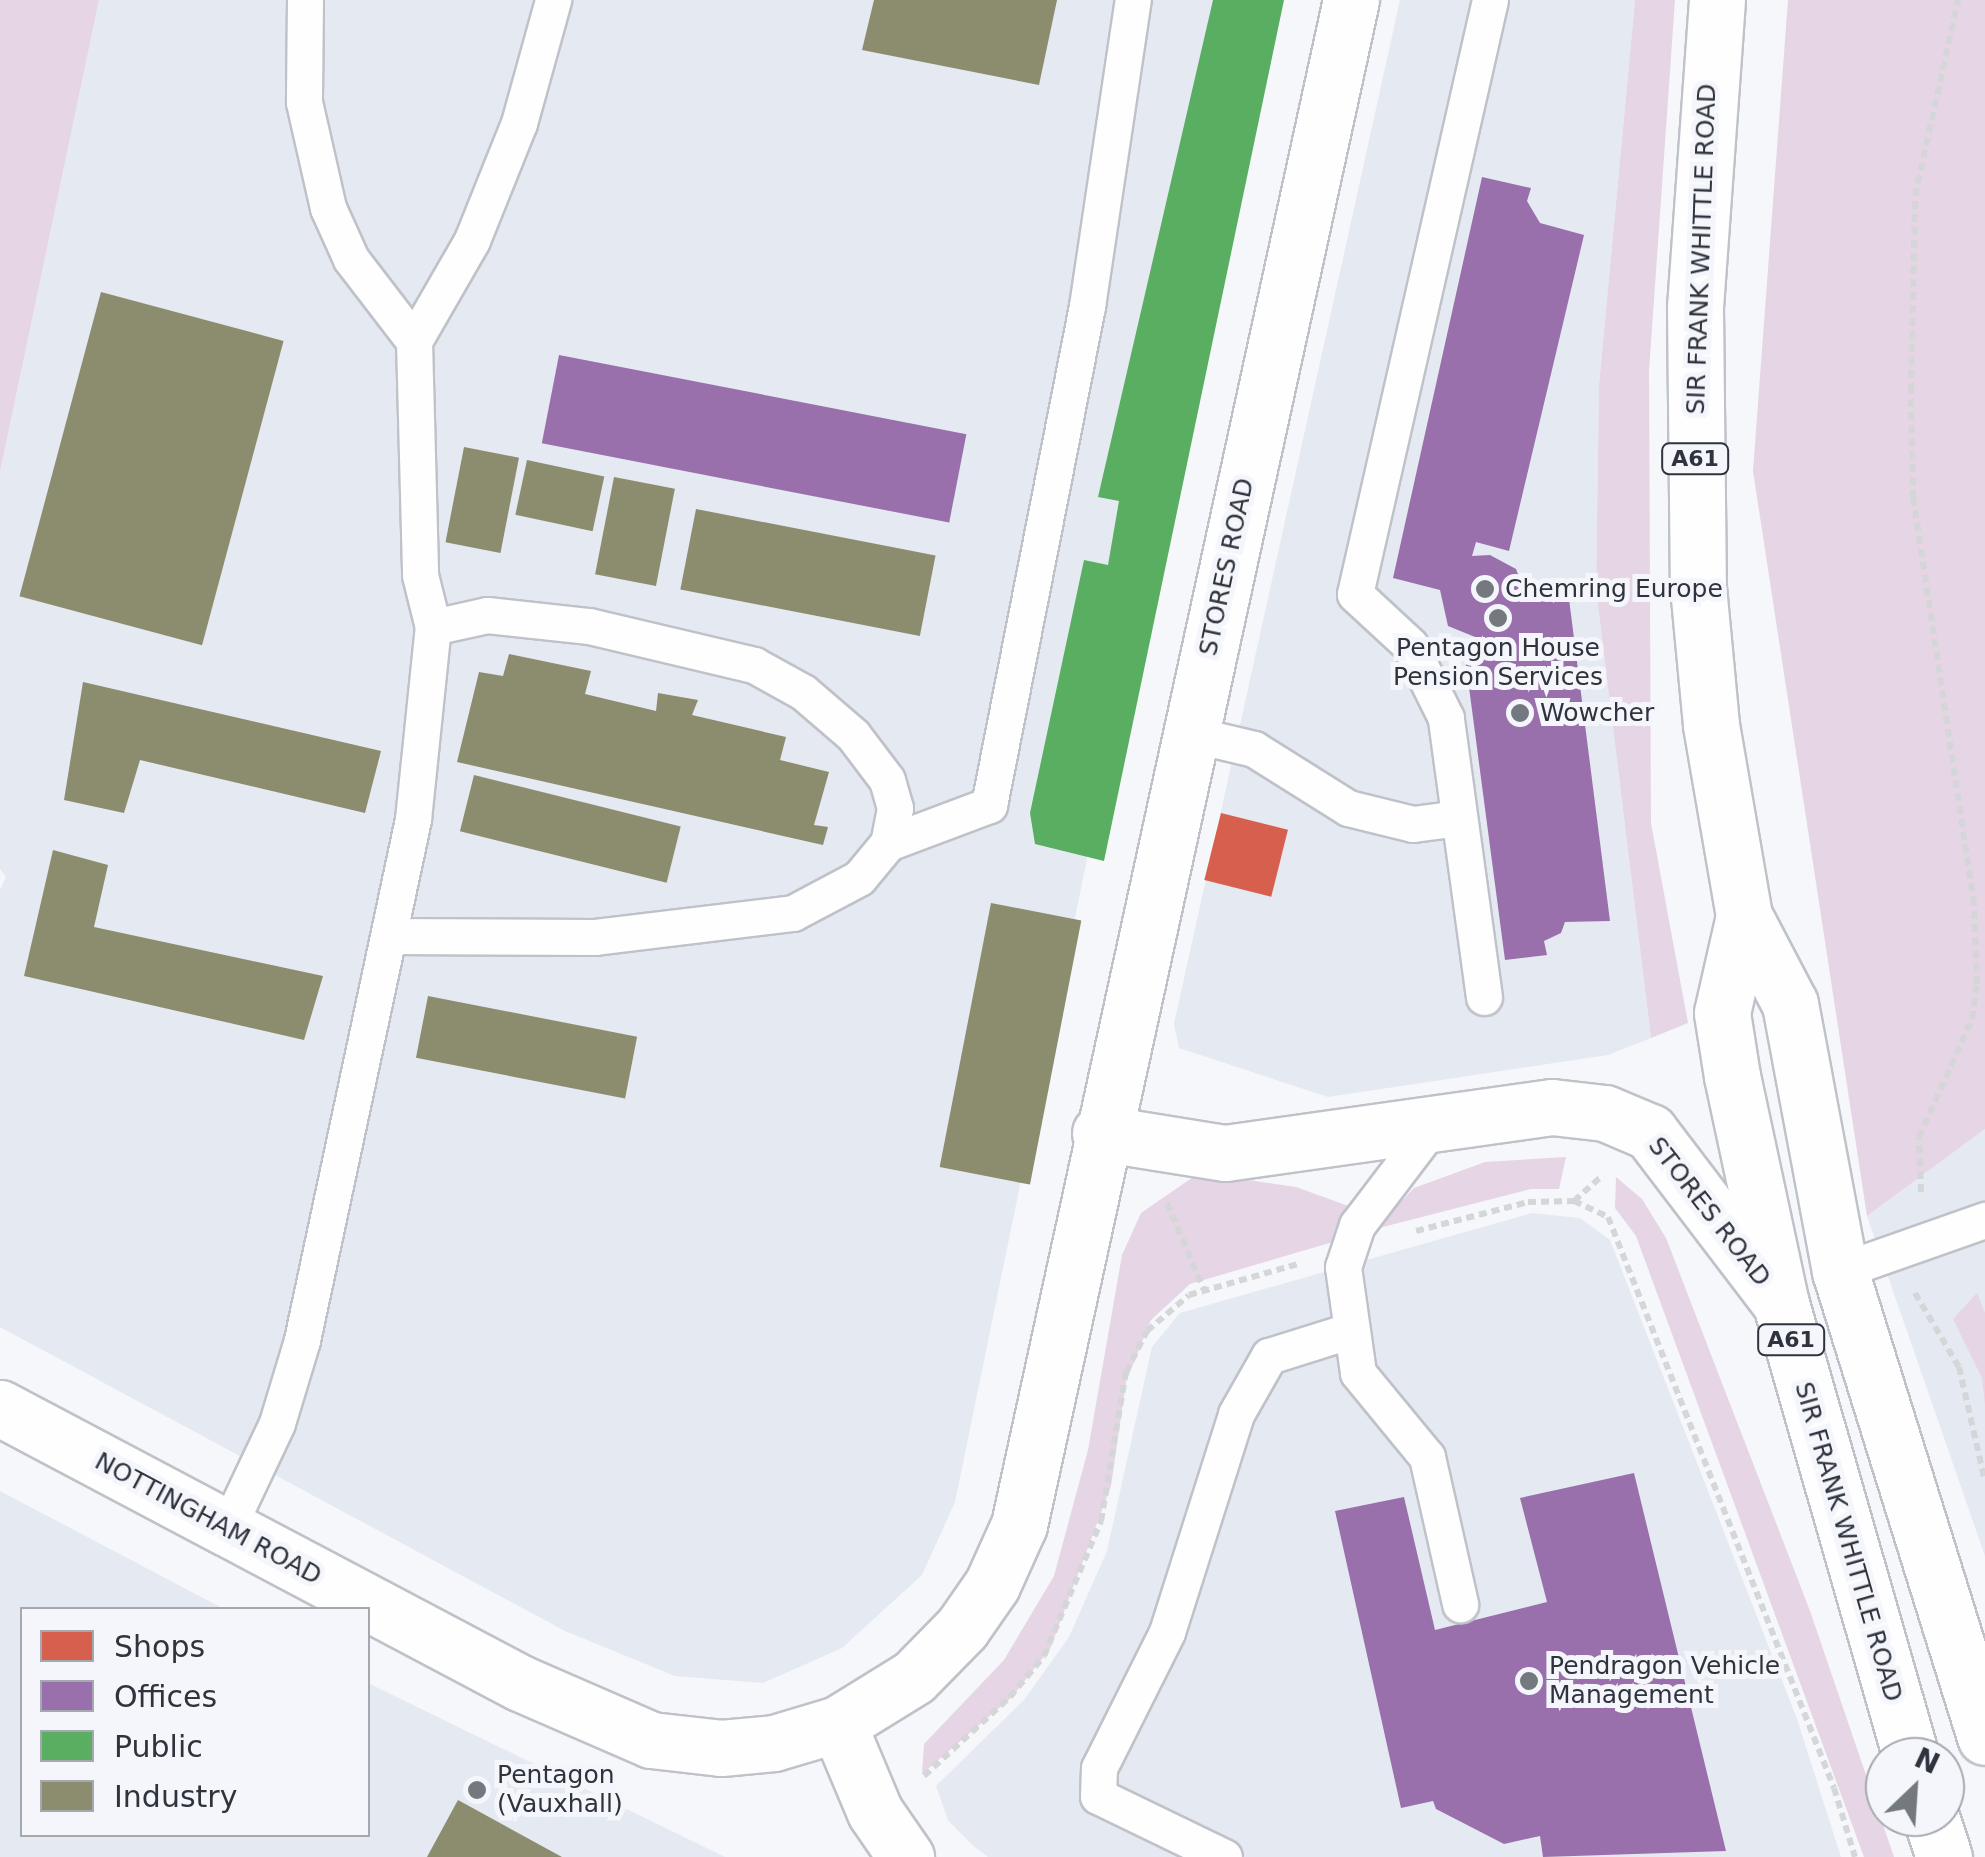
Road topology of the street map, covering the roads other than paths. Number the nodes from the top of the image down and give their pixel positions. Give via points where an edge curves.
1 (305, 0) edge
2 (553, 0) edge
3 (1133, 0) edge
4 (1351, 0) edge
5 (1490, 0) edge
6 (1717, 0) edge
7 (414, 341) junction
8 (432, 627) junction
9 (1191, 734) junction
10 (1458, 818) junction
11 (888, 843) junction
12 (1744, 916) junction
13 (389, 936) junction
14 (1484, 997) dead end
15 (1434, 1124) junction
16 (1100, 1132) junction
17 (1985, 1220) edge
18 (1840, 1272) junction
19 (1781, 1304) junction
20 (1349, 1332) junction
21 (0, 1408) edge
22 (227, 1529) junction
23 (1460, 1604) dead end
24 (838, 1724) junction
25 (1985, 1736) edge
26 (1905, 1737) edge
27 (906, 1857) edge
28 (1224, 1857) edge

1 - 7 lane via 304,102 328,208 351,259
2 - 7 lane via 518,123 472,240
3 - 11 lane via 1087,306 989,805
4 - 9 main road, STORES ROAD
5 - 10 lane via 1355,594 1410,646 1446,718
6 - 12 main road, SIR FRANK WHITTLE ROAD / A61 via 1695,308 1698,587 1710,725
7 - 8 lane via 420,575
8 - 11 lane via 487,615 589,626 754,664 803,692 876,765 895,808
8 - 13 lane via 412,818
9 - 10 lane via 1254,749 1348,808 1412,824
9 - 16 main road, STORES ROAD
10 - 14 lane
11 - 13 lane via 859,878 793,914 595,936
12 - 18 main road, SIR FRANK WHITTLE ROAD / A61 via 1790,1004
12 - 19 main road, SIR FRANK WHITTLE ROAD / A61 via 1722,1013
13 - 22 lane via 302,1340 277,1424
15 - 16 main road, STORES ROAD via 1225,1153
15 - 19 main road, STORES ROAD via 1552,1107 1605,1113 1650,1132
15 - 20 lane via 1383,1185 1346,1250
16 - 24 main road, STORES ROAD via 1019,1525 992,1585 962,1628 914,1676
17 - 18 lane
18 - 25 main road, SIR FRANK WHITTLE ROAD / A61
19 - 26 main road, SIR FRANK WHITTLE ROAD / A61
20 - 23 lane via 1358,1373 1427,1457
20 - 28 lane via 1269,1356 1252,1385 1236,1414 1167,1632 1100,1768 1098,1796
21 - 22 main road, NOTTINGHAM ROAD
22 - 24 main road, NOTTINGHAM ROAD via 520,1684 650,1740 720,1748 774,1743
24 - 27 main road via 874,1812

